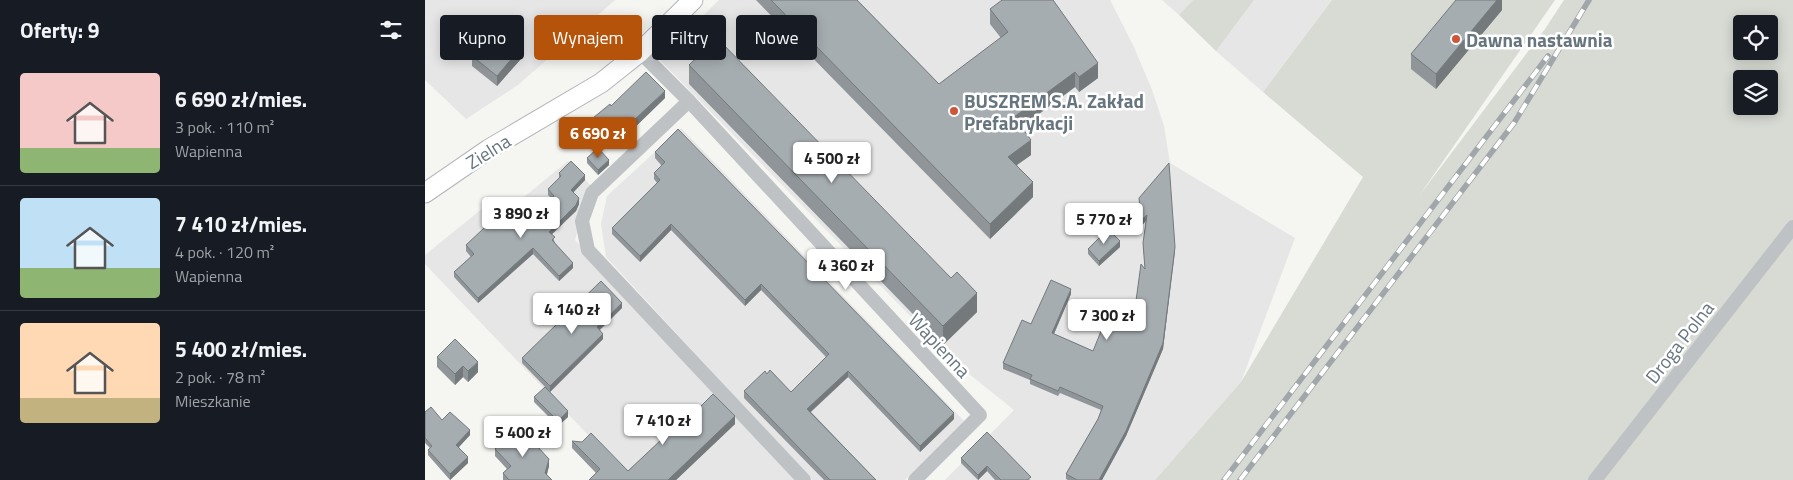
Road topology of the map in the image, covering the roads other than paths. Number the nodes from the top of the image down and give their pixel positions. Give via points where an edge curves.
1 (693, 0) edge
2 (642, 50) edge
3 (642, 54) edge
4 (630, 60) edge
5 (689, 101) junction
6 (425, 193) edge
7 (1793, 227) edge
8 (804, 480) edge
9 (915, 480) edge
10 (1595, 480) edge

1 - 2 street, Zielna
3 - 5 street, Wapienna
4 - 6 street, Zielna via 601,83 489,149
5 - 8 street via 592,193 582,221 588,250
5 - 9 street, Wapienna via 980,415
7 - 10 street, Droga Polna

